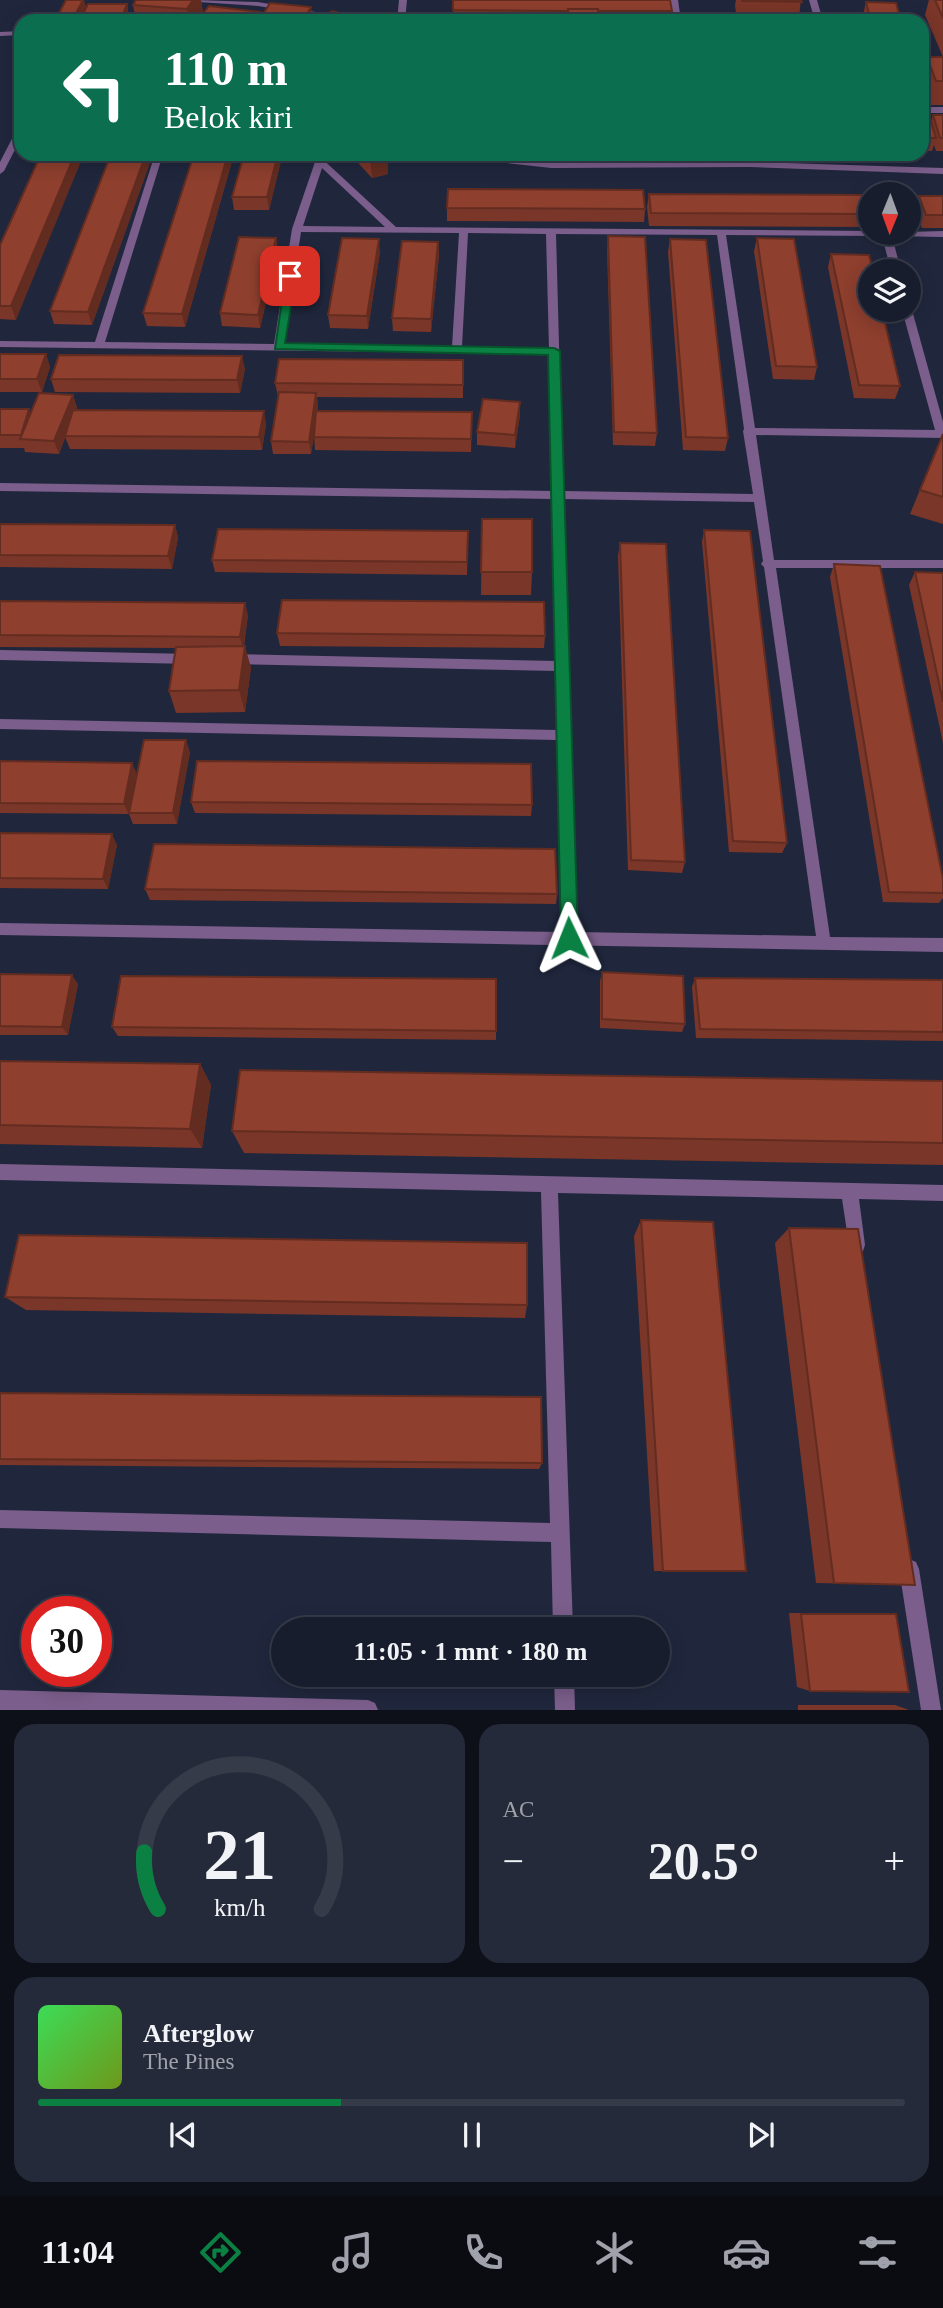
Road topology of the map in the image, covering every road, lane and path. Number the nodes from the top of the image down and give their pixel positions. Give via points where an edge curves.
1 (198, 0) edge
2 (320, 14) edge
3 (14, 143) edge
4 (157, 161) edge
5 (315, 161) edge
6 (320, 161) edge
7 (505, 161) edge
8 (0, 171) edge
9 (943, 171) edge
10 (297, 229) junction
11 (393, 229) junction
12 (464, 230) junction
13 (551, 231) junction
14 (721, 232) junction
15 (858, 233) edge
16 (921, 234) edge
17 (943, 234) edge
18 (910, 322) edge
19 (0, 344) edge
20 (99, 346) junction
21 (279, 347) junction
22 (457, 350) junction
23 (554, 351) junction
24 (748, 431) junction
25 (942, 434) edge
26 (0, 487) edge
27 (557, 496) junction
28 (758, 498) junction
29 (767, 564) junction
30 (943, 564) edge
31 (0, 655) edge
32 (561, 666) junction
33 (0, 724) edge
34 (563, 735) junction
35 (0, 929) edge
36 (569, 938) junction
37 (824, 943) junction
38 (943, 944) edge
39 (0, 1172) edge
40 (549, 1185) junction
41 (849, 1191) junction
42 (943, 1193) edge
43 (859, 1259) edge
44 (0, 1519) edge
45 (560, 1533) junction
46 (905, 1546) edge
47 (563, 1617) edge
48 (564, 1687) edge
49 (0, 1700) edge
50 (198, 1707) edge
51 (368, 1710) edge
52 (565, 1710) edge
53 (931, 1710) edge

1 - 2 street
3 - 8 street
4 - 20 street
5 - 10 street
6 - 11 street
7 - 9 street
10 - 11 street
10 - 21 street
11 - 12 street
12 - 13 street
12 - 22 street
13 - 14 street
13 - 23 street
14 - 15 street
14 - 24 street
16 - 17 street
18 - 25 street
19 - 20 street
20 - 21 street
21 - 22 street
22 - 23 street
23 - 27 street
24 - 25 street
24 - 28 street
26 - 27 street
27 - 28 street
27 - 32 street
28 - 29 street
29 - 30 street
29 - 37 street
31 - 32 street
32 - 34 street
33 - 34 street
34 - 36 street
35 - 36 street
36 - 37 street
37 - 38 street
39 - 40 street
40 - 41 street
40 - 45 street
41 - 42 street
41 - 43 street
44 - 45 street
45 - 47 street
46 - 53 street
48 - 52 street
49 - 50 street
50 - 51 street

